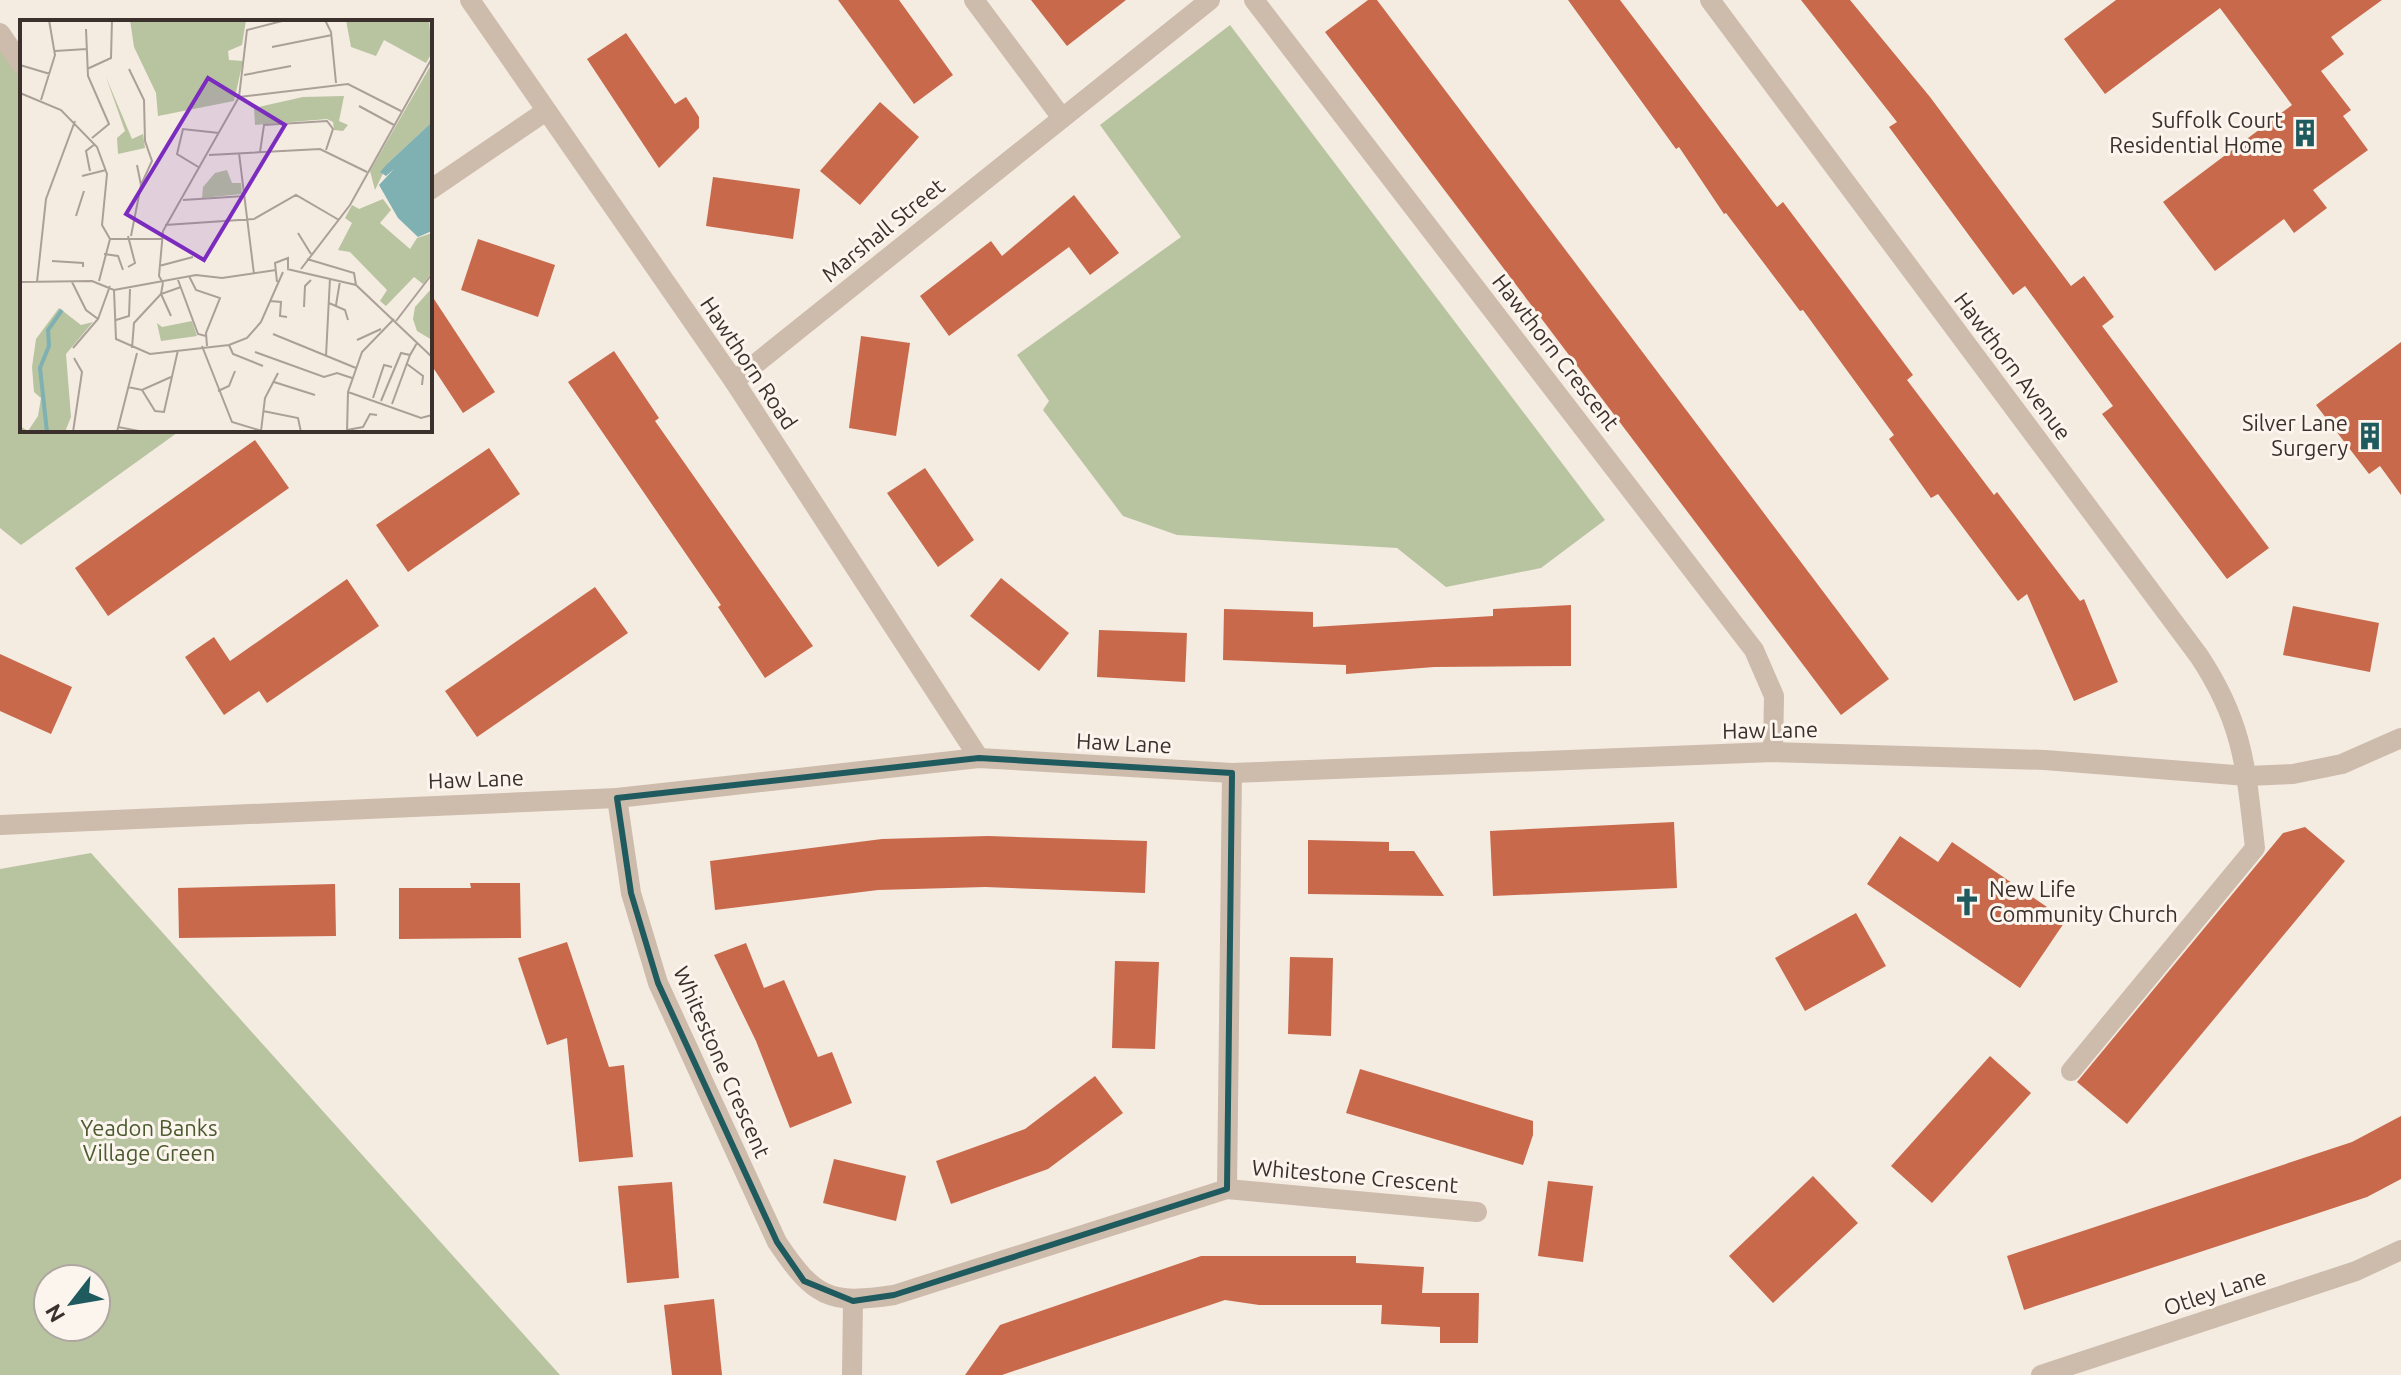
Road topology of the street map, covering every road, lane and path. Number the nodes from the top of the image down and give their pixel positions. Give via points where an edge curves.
1 (470, 0) edge
2 (974, 0) edge
3 (1210, 0) edge
4 (1254, 0) edge
5 (1710, 0) edge
6 (0, 33) edge
7 (20, 62) edge
8 (546, 111) junction
9 (1062, 118) junction
10 (432, 189) edge
11 (734, 381) junction
12 (2401, 738) edge
13 (1773, 752) junction
14 (979, 758) junction
15 (1232, 773) junction
16 (2247, 776) junction
17 (617, 798) junction
18 (2, 822) edge
19 (2071, 1071) dead end
20 (1227, 1189) junction
21 (1477, 1212) dead end
22 (2401, 1250) edge
23 (853, 1301) junction
24 (852, 1375) edge
25 (2041, 1375) edge

1 - 8 street, Hawthorn Road
2 - 9 street
3 - 9 street, Marshall Street
4 - 13 street, Hawthorn Crescent via 1754,650 1774,696
5 - 16 street, Hawthorn Avenue via 2199,656 2224,693
6 - 7 street
8 - 10 street
8 - 11 street, Hawthorn Road
9 - 11 street, Marshall Street
11 - 14 street, Hawthorn Road
12 - 16 street, Haw Lane via 2342,764
13 - 15 street, Haw Lane
13 - 16 street, Haw Lane via 2014,759
14 - 15 street, Haw Lane
14 - 17 street, Haw Lane
15 - 20 street, Whitestone Crescent
16 - 19 street, Hawthorn Avenue via 2255,848
17 - 18 street, Haw Lane
17 - 23 street, Whitestone Crescent via 631,893 658,983 777,1242 804,1281 825,1294
20 - 21 street, Whitestone Crescent
20 - 23 street, Whitestone Crescent via 894,1295
22 - 25 street, Otley Lane via 2356,1271
23 - 24 street

